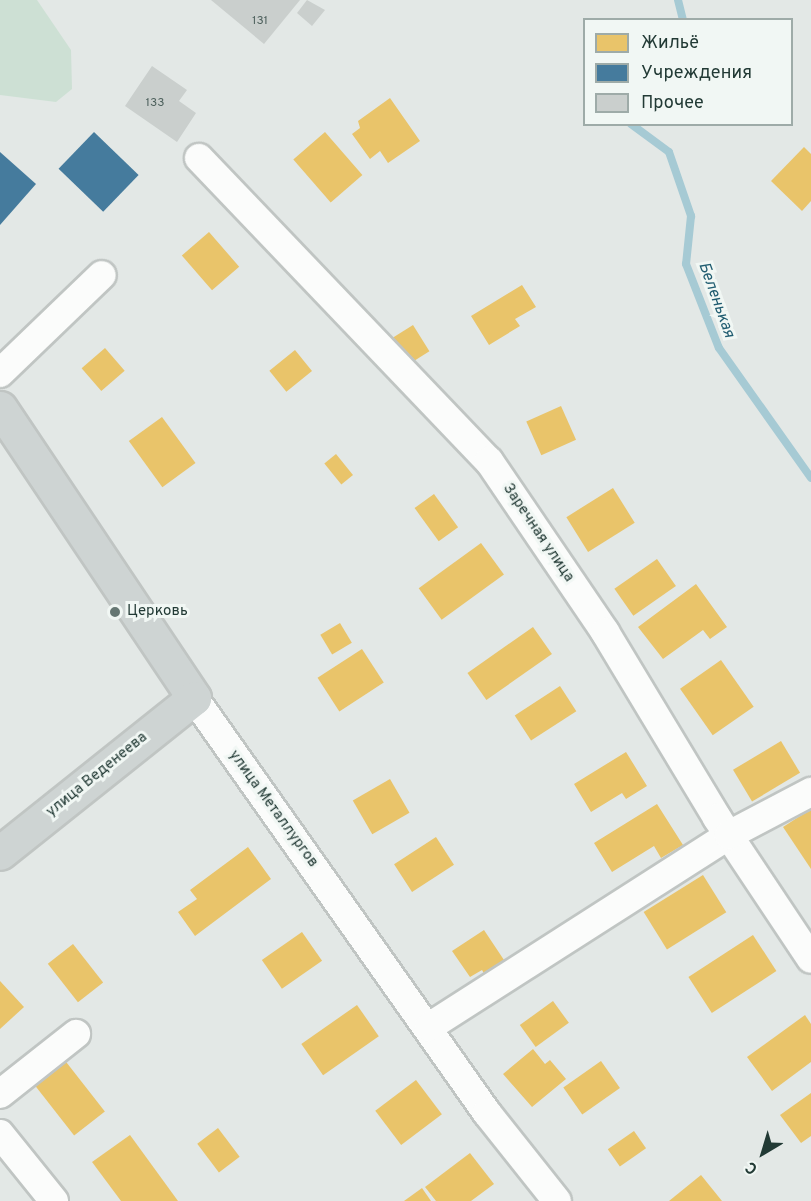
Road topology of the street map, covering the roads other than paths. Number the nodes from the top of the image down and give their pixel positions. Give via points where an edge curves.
1 (199, 158) dead end
2 (102, 275) dead end
3 (0, 373) edge
4 (0, 408) edge
5 (194, 698) junction
6 (811, 792) edge
7 (729, 835) junction
8 (0, 853) edge
9 (811, 959) edge
10 (429, 1027) junction
11 (76, 1034) dead end
12 (0, 1094) edge
13 (0, 1134) edge
14 (54, 1201) edge
15 (557, 1201) edge

1 - 7 street, Заречная улица via 489,461 605,632
2 - 3 street
4 - 5 main road, улица Металлургов
5 - 8 main road, улица Веденеева
5 - 10 street, улица Металлургов
6 - 7 street
7 - 9 street, Заречная улица
7 - 10 street
10 - 15 street, улица Металлургов via 488,1113
11 - 12 street
13 - 14 street

